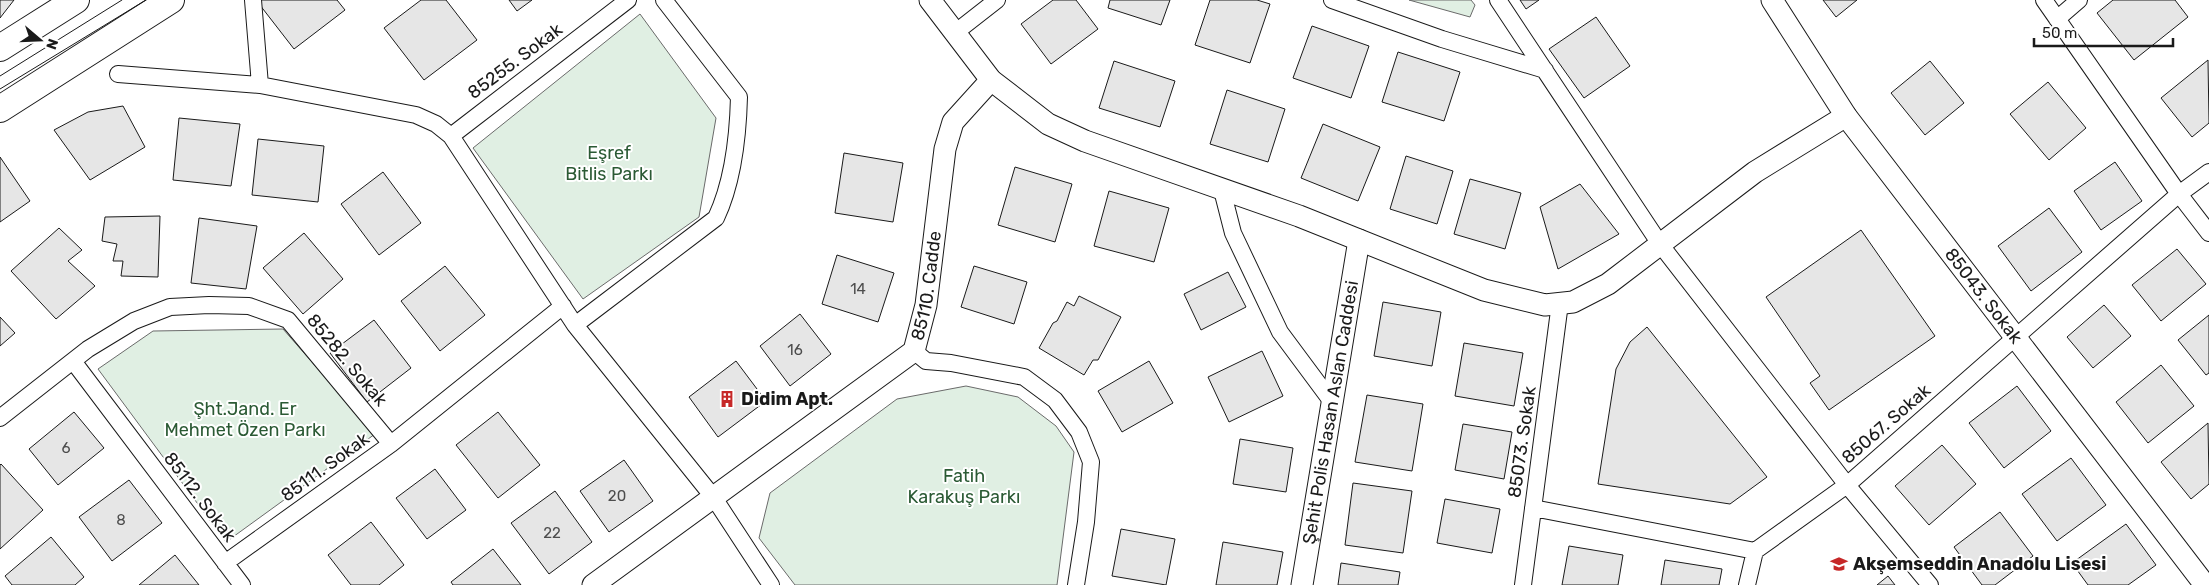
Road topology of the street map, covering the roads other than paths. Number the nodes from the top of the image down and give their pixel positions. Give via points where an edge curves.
1 (76, 0) edge
2 (171, 0) edge
3 (252, 0) edge
4 (628, 0) edge
5 (664, 0) edge
6 (930, 0) edge
7 (997, 0) edge
8 (1332, 0) edge
9 (1498, 0) edge
10 (1772, 0) edge
11 (2044, 0) edge
12 (2079, 0) edge
13 (2057, 20) junction
14 (956, 32) junction
15 (0, 48) edge
16 (1544, 70) junction
17 (118, 74) dead end
18 (991, 80) junction
19 (260, 86) junction
20 (0, 109) edge
21 (1846, 116) junction
22 (451, 136) junction
23 (2209, 172) edge
24 (1222, 190) junction
25 (2179, 194) junction
26 (2209, 233) edge
27 (1359, 240) junction
28 (1660, 244) junction
29 (1560, 303) junction
30 (563, 306) junction
31 (575, 325) junction
32 (2016, 337) junction
33 (914, 351) junction
34 (72, 361) junction
35 (1332, 402) junction
36 (0, 418) edge
37 (391, 444) junction
38 (1847, 484) junction
39 (714, 498) junction
40 (1533, 508) junction
41 (1755, 551) junction
42 (225, 563) junction
43 (242, 585) edge
44 (593, 585) edge
45 (771, 585) edge
46 (1076, 585) edge
47 (1302, 585) edge
48 (1522, 585) edge
49 (1747, 585) edge
50 (1930, 585) edge
51 (2205, 585) edge

1 - 15 main road
2 - 20 main road
3 - 19 street
4 - 22 street, 85255. Sokak
5 - 31 street via 739,97 726,197 716,218
6 - 14 street
7 - 14 street
8 - 16 street via 1442,39
9 - 16 street
10 - 21 street, 85043. Sokak
11 - 13 street
12 - 13 street
13 - 25 street
14 - 18 street
16 - 28 street
17 - 19 street
18 - 24 street via 1056,127 1085,141
18 - 33 street, 85110. Cadde via 953,122 945,149 926,305
19 - 22 street via 416,114
21 - 28 street via 1755,172
21 - 32 street, 85043. Sokak
22 - 30 street
23 - 25 street, 85067. Sokak
24 - 27 street
24 - 35 street via 1232,233 1280,332
25 - 26 street
25 - 32 street, 85067. Sokak
27 - 29 street via 1484,290 1545,305
27 - 35 street, Şehit Polis Hasan Aslan Caddesi
28 - 29 street via 1608,284 1573,302
28 - 38 street
29 - 40 street, 85073. Sokak
30 - 31 street
30 - 37 street, 85111. Sokak
31 - 39 street
32 - 38 street, 85067. Sokak
32 - 51 street, 85043. Sokak
33 - 39 street, 85110. Cadde
33 - 46 street via 926,362 951,363 1024,377 1055,400 1079,432 1091,462
34 - 36 street, 85282. Sokak
34 - 37 street, 85282. Sokak via 134,321 170,307 249,306 288,320
34 - 42 street, 85112. Sokak
35 - 47 street, Şehit Polis Hasan Aslan Caddesi
37 - 42 street, 85111. Sokak
38 - 41 street, 85067. Sokak
38 - 50 street
39 - 44 street, 85110. Cadde
39 - 45 street
40 - 41 street
40 - 48 street, 85073. Sokak
41 - 49 street
42 - 43 street, 85112. Sokak

